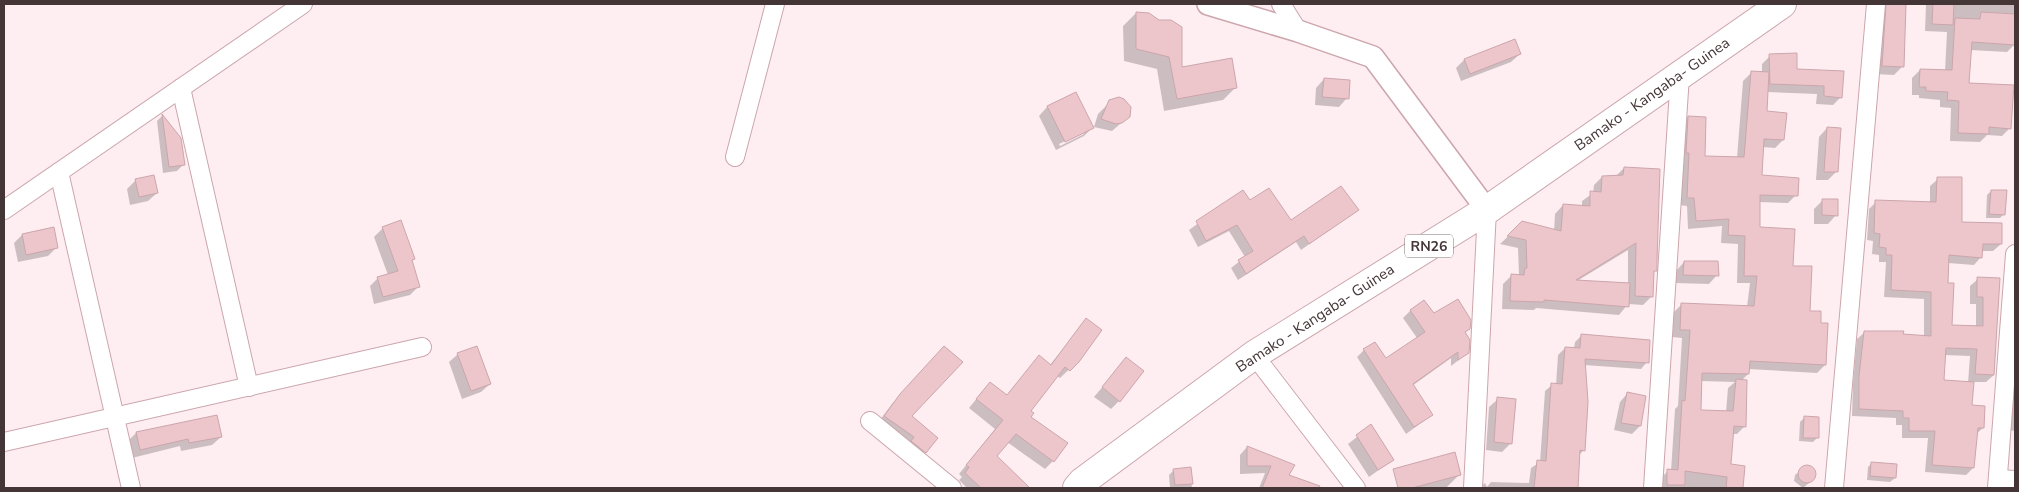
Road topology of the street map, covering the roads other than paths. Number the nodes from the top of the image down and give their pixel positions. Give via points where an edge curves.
1 (303, 4) edge
2 (775, 4) edge
3 (1208, 4) edge
4 (1281, 4) edge
5 (1782, 4) edge
6 (1876, 4) edge
7 (1298, 31) junction
8 (1680, 75) junction
9 (181, 88) junction
10 (735, 157) dead end
11 (59, 172) junction
12 (4, 210) edge
13 (1487, 210) junction
14 (2015, 254) edge
15 (422, 347) dead end
16 (1254, 355) junction
17 (249, 387) junction
18 (115, 417) junction
19 (870, 421) dead end
20 (4, 442) edge
21 (2004, 483) edge
22 (131, 488) edge
23 (952, 488) edge
24 (1077, 488) edge
25 (1356, 488) edge
26 (1473, 488) edge
27 (1653, 488) edge
28 (1834, 488) edge

1 - 9 street
2 - 10 street
3 - 7 street
4 - 7 street
5 - 8 main road, Bamako - Kangaba- Guinea / RN26
6 - 28 street
7 - 13 street via 1373,57
8 - 13 main road, Bamako - Kangaba- Guinea / RN26
8 - 27 street
9 - 11 street
9 - 17 street
11 - 12 street
11 - 18 street
13 - 16 main road, Bamako - Kangaba- Guinea / RN26
13 - 26 street
14 - 21 street
15 - 17 street
16 - 24 main road, Bamako - Kangaba- Guinea / RN26
16 - 25 street
17 - 18 street
18 - 20 street
18 - 22 street
19 - 23 street

